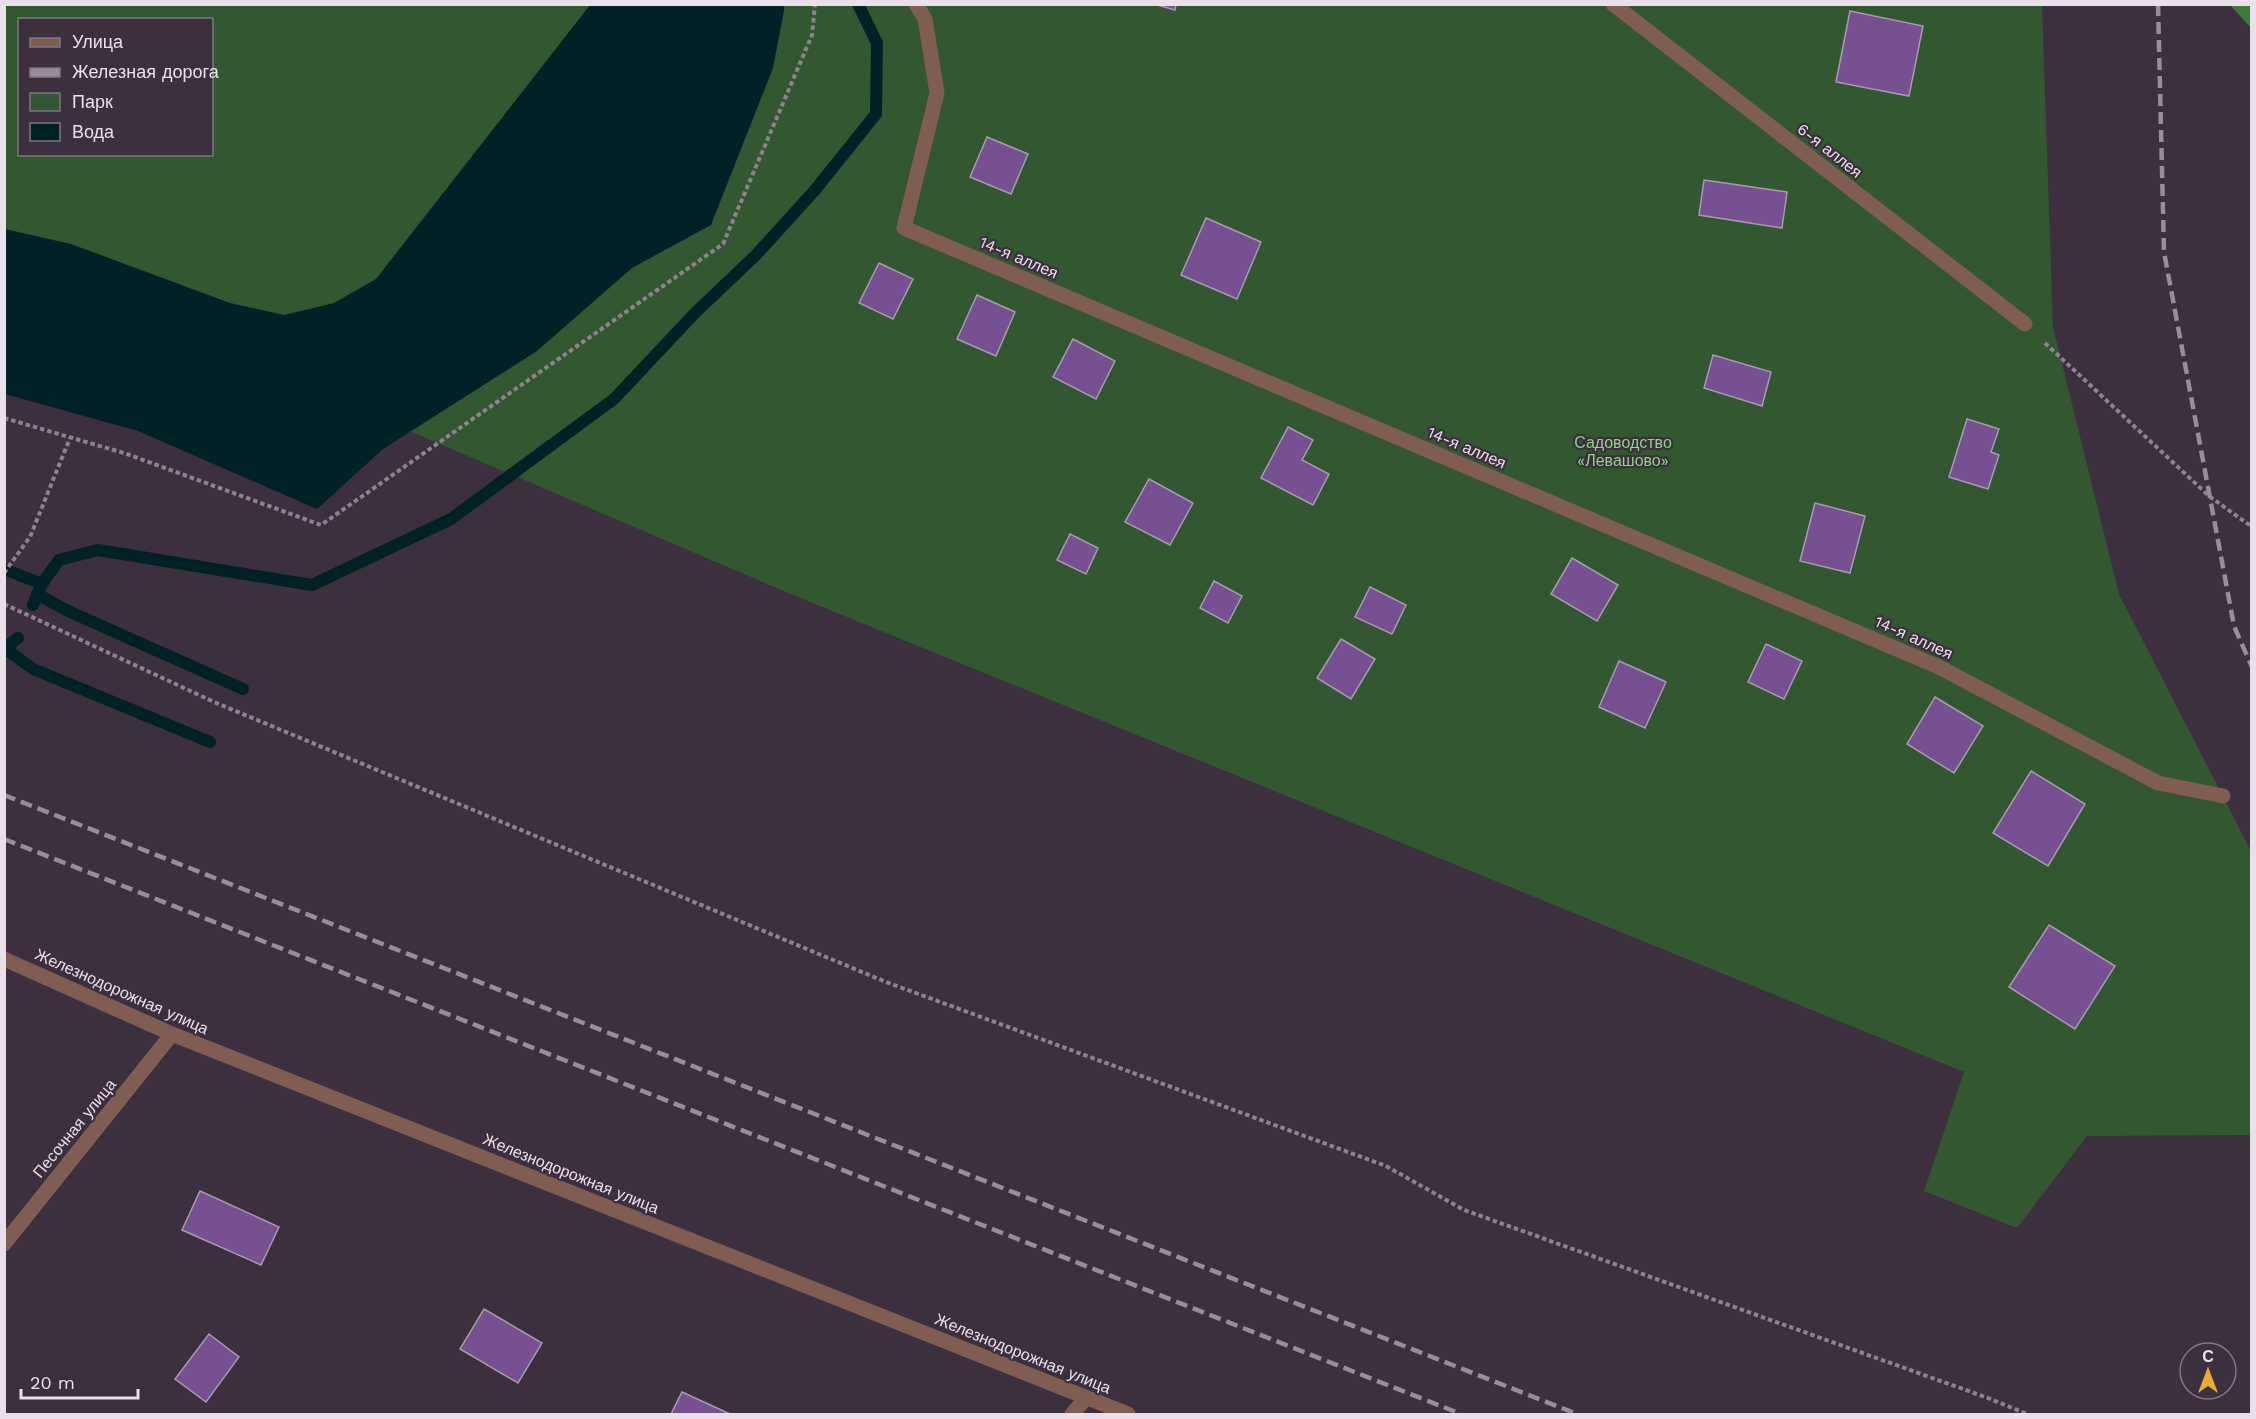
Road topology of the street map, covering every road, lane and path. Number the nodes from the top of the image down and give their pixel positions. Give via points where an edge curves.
1 (815, 4) edge
2 (916, 4) edge
3 (1613, 4) edge
4 (2025, 324) joint
5 (4, 418) edge
6 (70, 438) junction
7 (2252, 525) edge
8 (4, 573) edge
9 (4, 604) edge
10 (2223, 796) dead end
11 (4, 959) edge
12 (172, 1034) junction
13 (4, 1244) edge
14 (1086, 1398) junction
15 (1072, 1414) edge
16 (1128, 1414) edge
17 (2027, 1414) edge

1 - 6 path via 812,35 723,244 321,525 124,453
2 - 10 street, 14-я аллея via 925,19 937,93 904,228 1939,667 2158,783
3 - 4 street, 6-я аллея
4 - 7 path via 2209,496
5 - 6 path
6 - 8 path via 30,537
9 - 17 path via 214,702 886,982 1386,1166 1464,1210
11 - 12 street, Железнодорожная улица
12 - 13 street, Песочная улица
12 - 14 street, Железнодорожная улица
14 - 15 street
14 - 16 street, Железнодорожная улица

